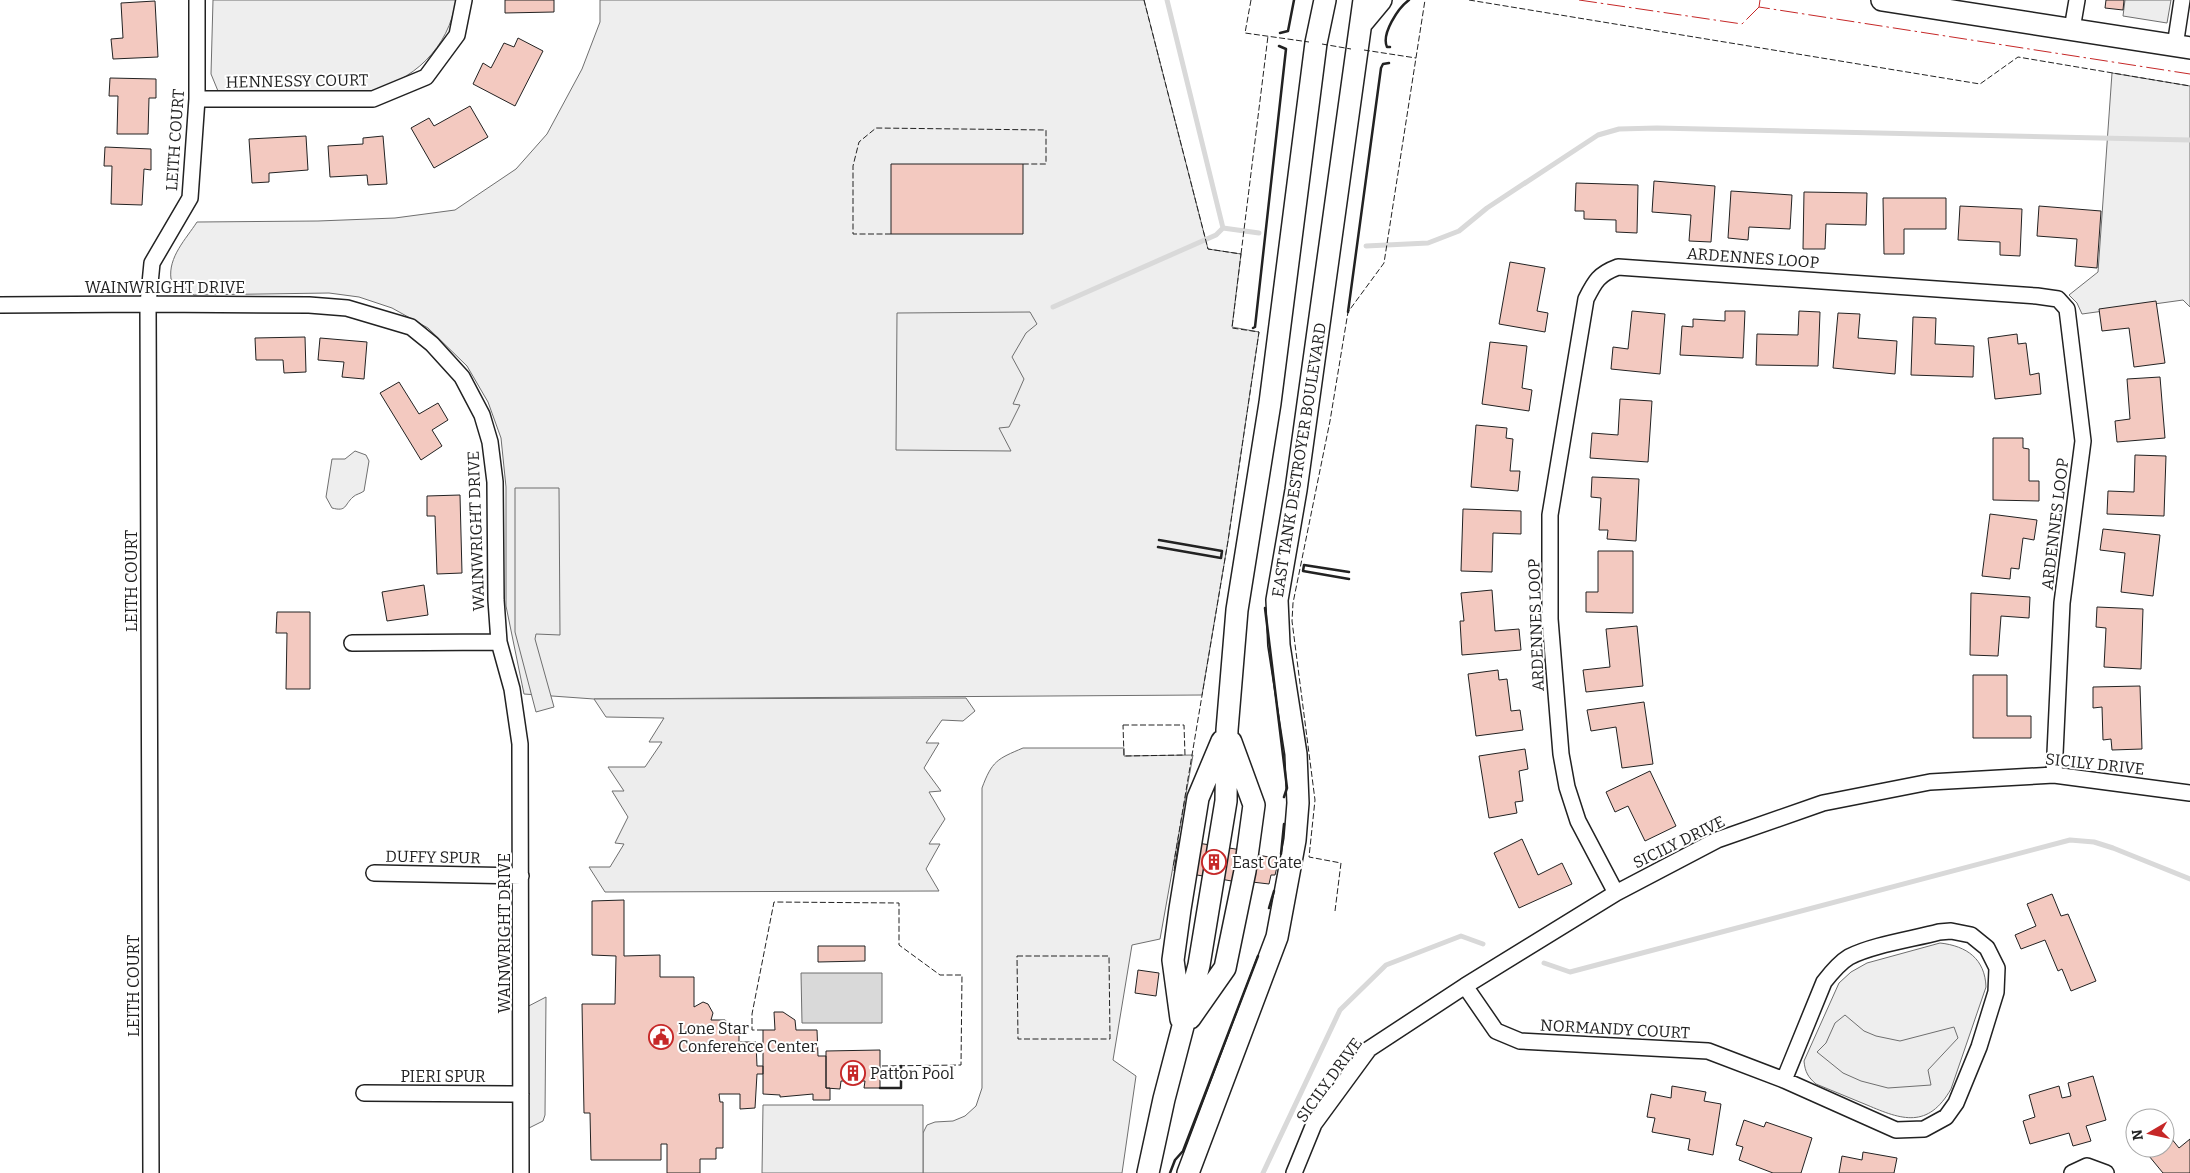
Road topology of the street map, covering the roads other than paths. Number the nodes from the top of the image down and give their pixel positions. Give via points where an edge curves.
1 (198, 0) edge
2 (464, 0) edge
3 (1325, 0) edge
4 (1364, 0) edge
5 (1381, 0) edge
6 (1882, 0) edge
7 (2077, 0) edge
8 (2182, 0) edge
9 (1361, 24) junction
10 (2072, 29) junction
11 (2182, 47) edge
12 (197, 99) junction
13 (148, 304) junction
14 (0, 305) edge
15 (499, 642) junction
16 (352, 643) dead end
17 (1227, 730) junction
18 (2054, 775) junction
19 (2190, 792) edge
20 (374, 873) dead end
21 (522, 876) junction
22 (1616, 893) junction
23 (1465, 986) junction
24 (1182, 1029) junction
25 (1784, 1080) junction
26 (364, 1093) dead end
27 (521, 1094) junction
28 (151, 1173) edge
29 (521, 1173) edge
30 (1148, 1173) edge
31 (1188, 1173) edge
32 (1294, 1173) edge
33 (2072, 1173) edge
34 (2106, 1173) edge

1 - 12 street, LEITH COURT
2 - 12 street, HENNESSY COURT via 457,35 426,77 373,99
3 - 17 street via 1316,43 1270,403 1237,610
4 - 9 street, EAST TANK DESTROYER BOULEVARD
5 - 9 street
6 - 10 street
7 - 10 street
8 - 11 street
9 - 31 street, EAST TANK DESTROYER BOULEVARD via 1296,490 1277,600 1279,645 1296,754 1298,803 1295,840 1277,938
10 - 11 street
12 - 13 street, LEITH COURT via 190,198 152,264
13 - 14 street, WAINWRIGHT DRIVE
13 - 15 street, WAINWRIGHT DRIVE via 348,308 411,327 432,344 462,376 482,415 490,442 495,482
13 - 28 street, LEITH COURT
15 - 16 street
15 - 21 street, WAINWRIGHT DRIVE via 512,689 520,744
17 - 24 street via 1226,801 1199,964
17 - 24 street via 1254,805 1245,871 1225,968
18 - 19 street, SICILY DRIVE
18 - 22 street, SICILY DRIVE via 1930,782 1823,803 1718,840
18 - 22 street, ARDENNES LOOP via 2062,603 2083,441 2067,309 2058,299 2037,296 1618,267 1603,273 1586,299 1550,516 1550,610 1561,754 1578,822
20 - 21 street, DUFFY SPUR
21 - 27 street, WAINWRIGHT DRIVE
22 - 23 street, SICILY DRIVE
23 - 25 street, NORMANDY COURT via 1496,1031 1520,1041 1708,1052
23 - 32 street, SICILY DRIVE via 1369,1049 1314,1124
24 - 30 street
25 - 25 street, NORMANDY COURT via 1896,1130 1924,1129 1946,1117 1956,1104 1979,1047 1996,992 1997,968 1987,948 1971,935 1951,931 1848,958 1824,982
26 - 27 street, PIERI SPUR
27 - 29 street, WAINWRIGHT DRIVE
33 - 34 street via 2087,1166

